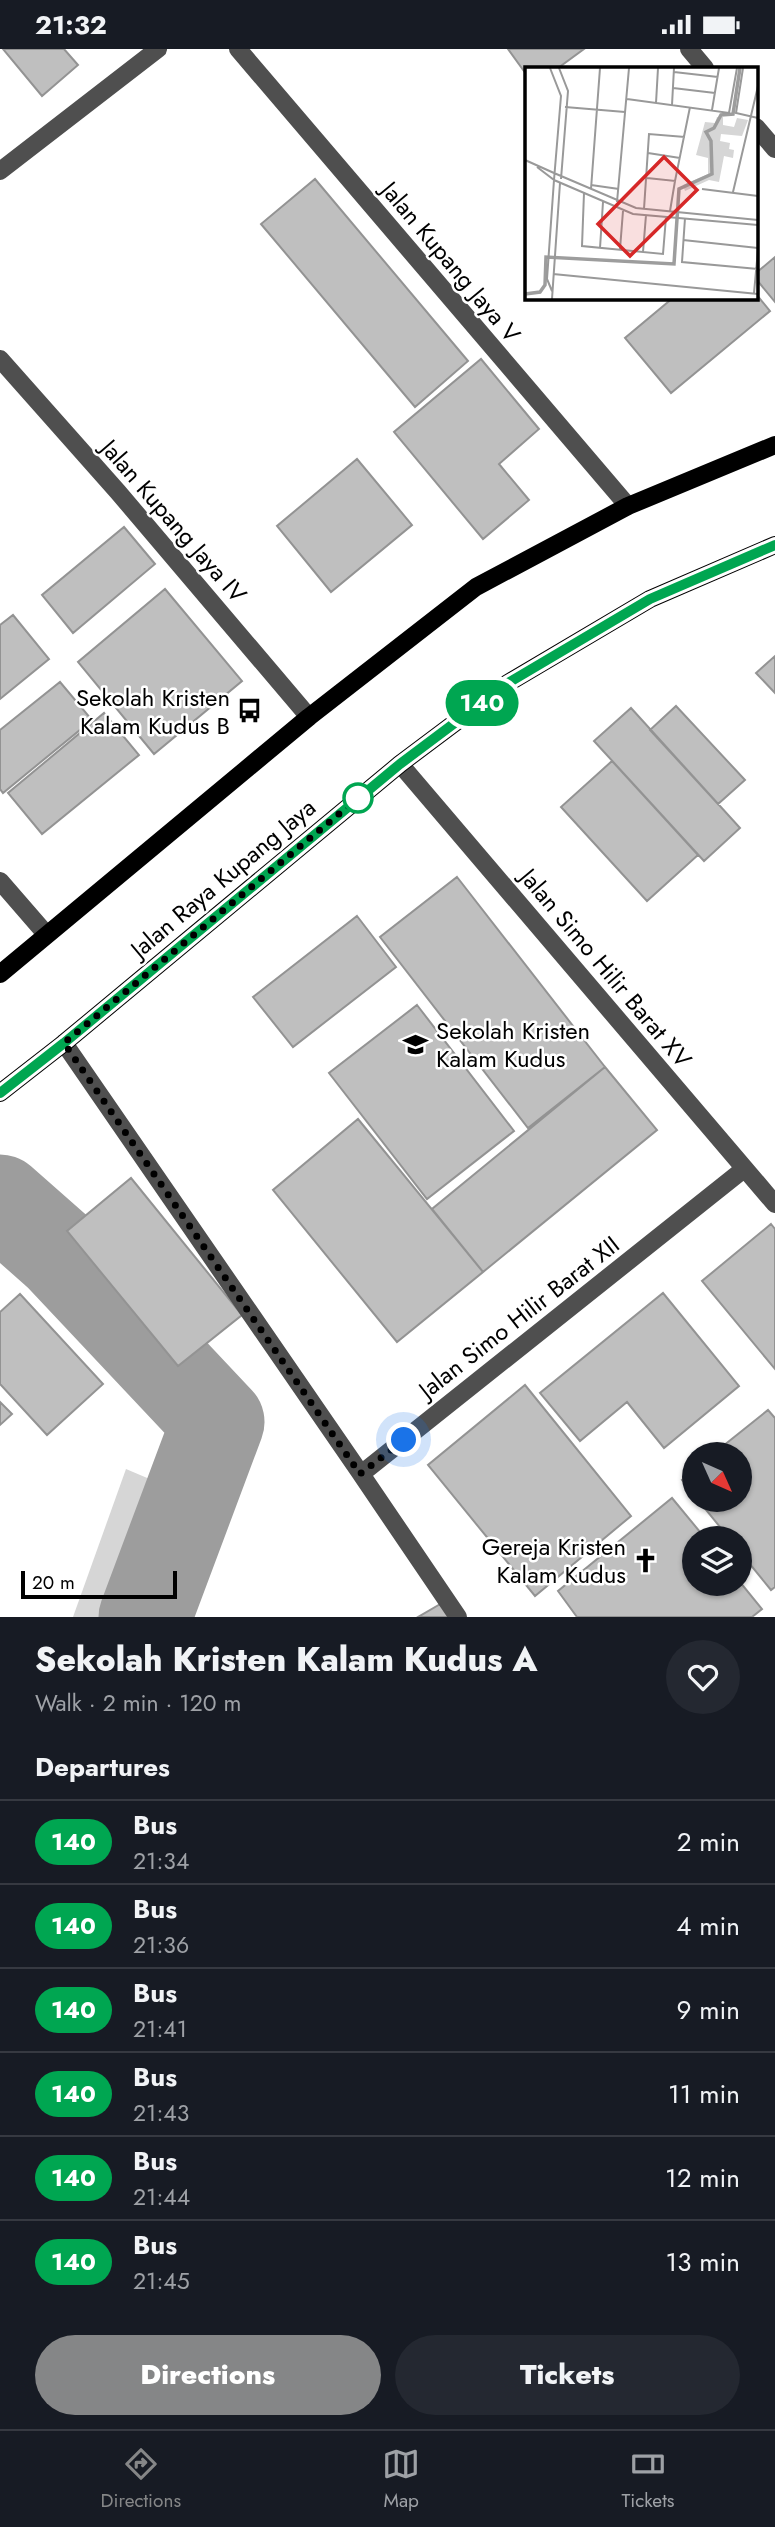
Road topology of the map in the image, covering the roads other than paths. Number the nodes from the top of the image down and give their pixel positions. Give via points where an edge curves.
1 (158, 49) edge
2 (238, 49) edge
3 (688, 49) edge
4 (704, 67) edge
5 (758, 129) edge
6 (775, 149) edge
7 (0, 171) edge
8 (0, 359) edge
9 (775, 445) edge
10 (628, 506) junction
11 (775, 545) edge
12 (309, 717) junction
13 (400, 764) junction
14 (0, 881) edge
15 (46, 934) junction
16 (0, 974) edge
17 (64, 1043) junction
18 (0, 1093) edge
19 (744, 1169) junction
20 (775, 1204) edge
21 (360, 1474) junction
22 (458, 1617) edge

1 - 7 street
2 - 10 street, Jalan Kupang Jaya V
3 - 4 street
5 - 6 street
8 - 12 street, Jalan Kupang Jaya IV
9 - 10 main road
10 - 12 main road via 476,587
11 - 13 main road, Jalan Raya Kupang Jaya via 650,599 508,683
12 - 15 main road
13 - 17 main road, Jalan Raya Kupang Jaya
13 - 19 street, Jalan Simo Hilir Barat XV
14 - 15 street
15 - 16 main road
17 - 18 main road, Jalan Raya Kupang Jaya
17 - 21 street
19 - 20 street, Jalan Simo Hilir Barat XV
19 - 21 street, Jalan Simo Hilir Barat XII
21 - 22 street

